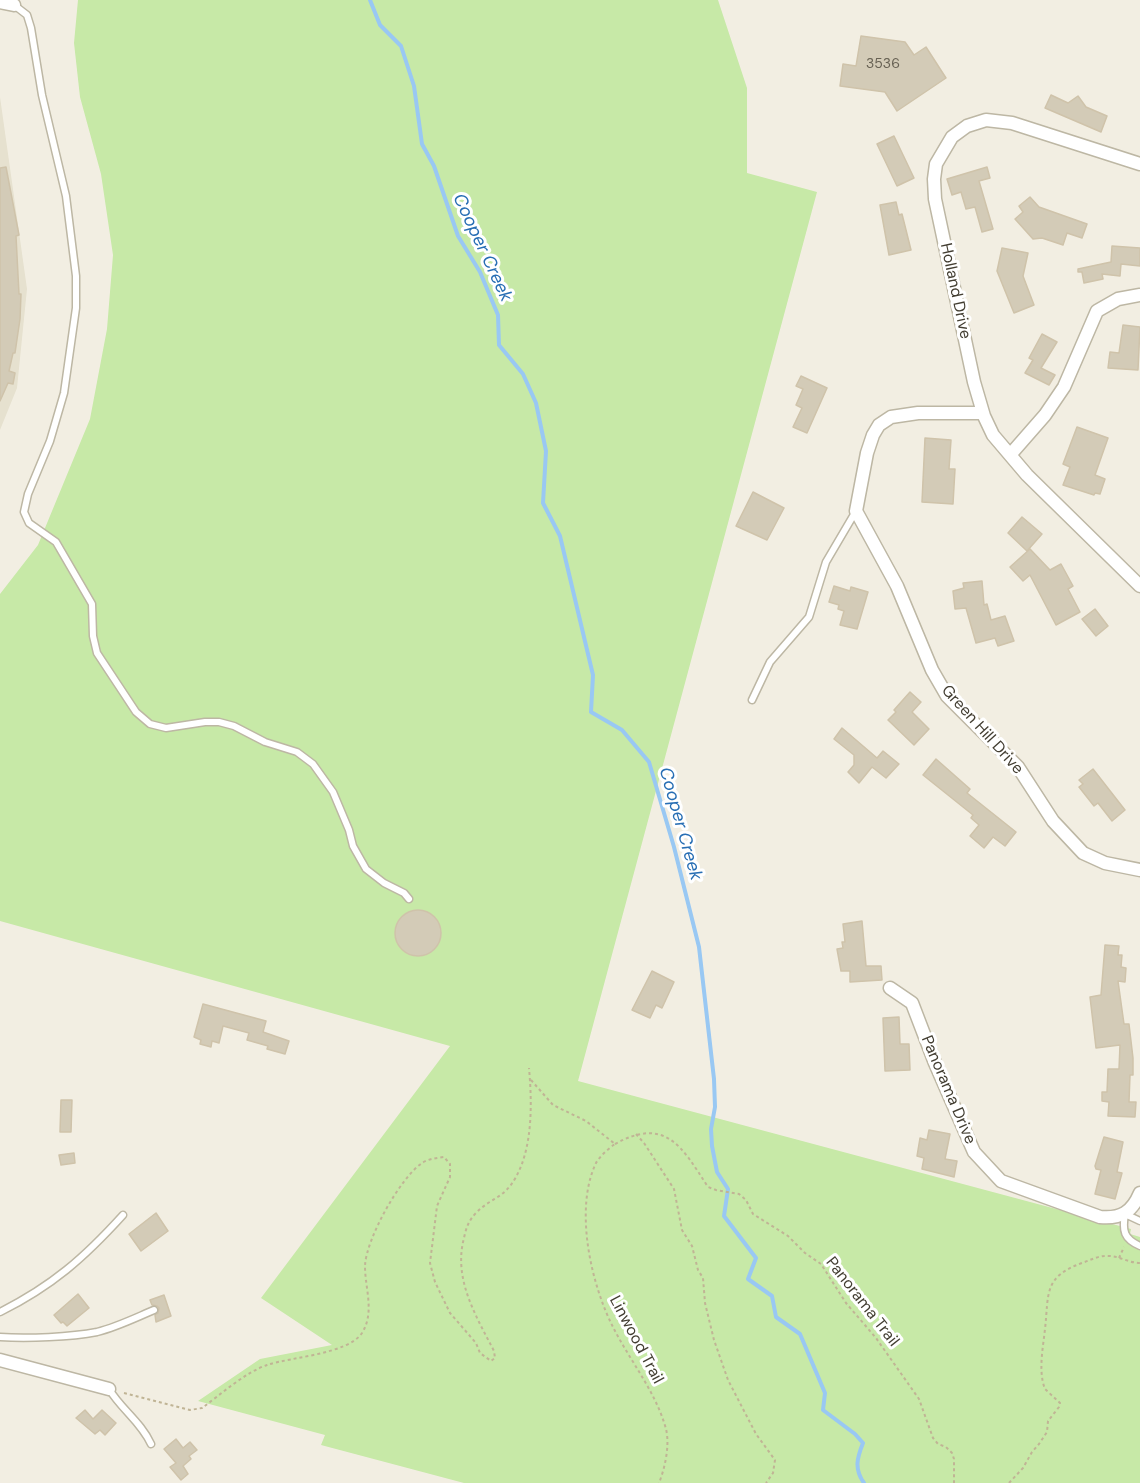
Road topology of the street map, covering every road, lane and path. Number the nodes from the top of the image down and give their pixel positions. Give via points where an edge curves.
1 (0, 2) edge
2 (14, 5) joint
3 (1140, 164) edge
4 (1140, 295) edge
5 (984, 414) junction
6 (1010, 455) junction
7 (856, 511) junction
8 (1140, 586) edge
9 (752, 700) dead end
10 (1140, 870) edge
11 (409, 899) dead end
12 (890, 988) dead end
13 (529, 1068) dead end
14 (530, 1079) junction
15 (636, 1134) junction
16 (615, 1144) junction
17 (1140, 1193) edge
18 (1125, 1214) junction
19 (123, 1215) dead end
20 (1140, 1221) edge
21 (1128, 1240) junction
22 (1140, 1246) edge
23 (1119, 1258) junction
24 (1140, 1263) edge
25 (154, 1310) dead end
26 (0, 1312) edge
27 (0, 1336) edge
28 (0, 1360) edge
29 (110, 1389) junction
30 (151, 1444) dead end
31 (659, 1483) edge
32 (766, 1483) edge
33 (954, 1483) edge
34 (1008, 1483) edge

1 - 2 street
2 - 11 lane via 27,15 31,28 66,196 76,276 71,358 64,393 24,512 29,522 56,542 92,604 97,653 136,712 150,724 166,728 219,722 297,752 313,764 333,792 359,860 374,877
3 - 5 street, Holland Drive via 1012,123 986,120 967,126 952,137 936,164 935,199
4 - 6 street via 1118,299 1098,311 1064,387
5 - 6 street, Holland Drive via 993,435
5 - 7 street via 918,413 891,417 879,425 867,453
6 - 8 street, Holland Drive
7 - 9 lane via 826,562 809,617 770,662
7 - 10 street, Green Hill Drive via 897,586 947,696 1018,767 1053,821 1083,853 1105,863
12 - 18 street, Panorama Drive via 912,1003 975,1152 1001,1181 1100,1217
13 - 14 path
14 - 16 path via 554,1105 586,1120
14 - 29 path via 529,1129 523,1161 508,1190 469,1221 462,1249 463,1278 494,1351 491,1362 450,1313 430,1263 437,1206 450,1177 450,1164 444,1157 424,1161 411,1171 373,1236 365,1264 368,1319 360,1335 346,1345 265,1365 202,1407 190,1410
15 - 16 path, Panorama Trail
15 - 32 path via 674,1189 682,1230 703,1278 714,1340 728,1380 756,1434 775,1460
15 - 33 path, Panorama Trail via 663,1134 675,1142 708,1187 739,1194 753,1214 788,1236 821,1264 919,1399 933,1438 952,1454
16 - 31 path, Linwood Trail via 597,1161 589,1183 587,1236 598,1293 616,1334 654,1398 666,1431
17 - 18 street
18 - 20 lane
18 - 21 lane via 1123,1227
19 - 26 lane via 67,1271 29,1298
21 - 22 lane
21 - 23 path
23 - 24 path
23 - 34 path via 1098,1256 1062,1271 1050,1288 1041,1368 1045,1389 1060,1403 1048,1421 1047,1432
25 - 27 lane via 97,1332
28 - 29 street
29 - 30 lane

